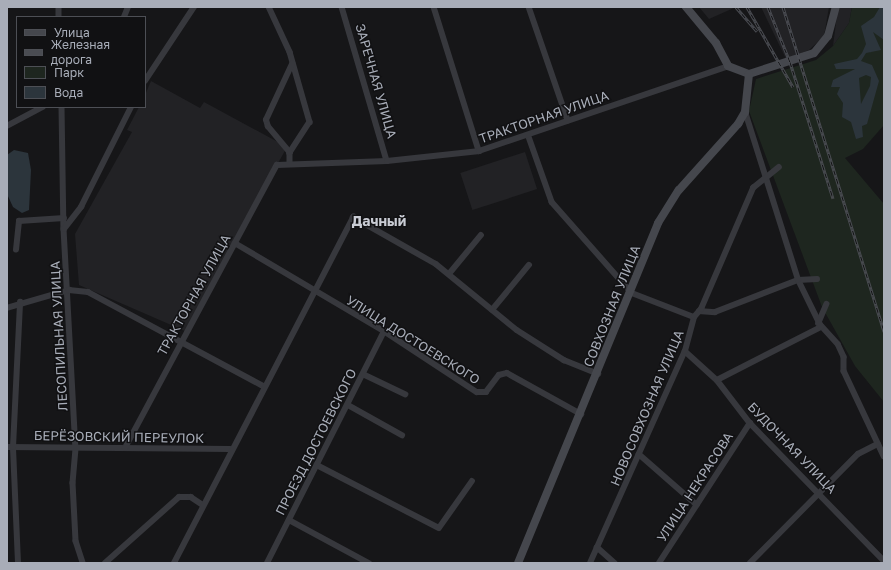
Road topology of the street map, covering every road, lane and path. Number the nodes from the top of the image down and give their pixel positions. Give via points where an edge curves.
1 (194, 7) edge
2 (269, 7) edge
3 (342, 7) edge
4 (434, 7) edge
5 (529, 7) edge
6 (686, 7) edge
7 (836, 7) edge
8 (292, 64) junction
9 (728, 66) junction
10 (749, 74) junction
11 (146, 79) edge
12 (40, 108) edge
13 (62, 108) edge
14 (130, 108) edge
15 (745, 112) junction
16 (568, 120) junction
17 (7, 126) edge
18 (529, 137) junction
19 (479, 151) junction
20 (290, 153) junction
21 (387, 161) junction
22 (290, 163) junction
23 (779, 167) dead end
24 (764, 176) junction
25 (77, 212) junction
26 (64, 216) junction
27 (64, 229) junction
28 (481, 235) dead end
29 (235, 243) junction
30 (16, 250) dead end
31 (529, 265) dead end
32 (450, 274) junction
33 (817, 278) dead end
34 (798, 280) junction
35 (69, 290) junction
36 (312, 292) junction
37 (632, 292) junction
38 (20, 302) junction
39 (827, 304) dead end
40 (7, 308) edge
41 (492, 310) junction
42 (699, 311) junction
43 (694, 317) junction
44 (821, 327) junction
45 (384, 331) junction
46 (181, 340) junction
47 (685, 351) junction
48 (363, 374) junction
49 (598, 374) junction
50 (717, 380) junction
51 (263, 386) junction
52 (405, 394) dead end
53 (348, 405) junction
54 (581, 414) junction
55 (750, 423) junction
56 (402, 435) dead end
57 (878, 444) junction
58 (10, 447) edge
59 (125, 448) junction
60 (76, 449) junction
61 (230, 449) junction
62 (639, 454) junction
63 (884, 456) edge
64 (317, 465) junction
65 (472, 481) dead end
66 (820, 493) junction
67 (203, 505) junction
68 (696, 505) junction
69 (289, 520) junction
70 (598, 547) junction
71 (884, 560) edge
72 (754, 562) edge
73 (18, 563) edge
74 (83, 563) edge
75 (105, 563) edge
76 (174, 563) edge
77 (267, 563) edge
78 (370, 563) edge
79 (518, 563) edge
80 (590, 563) edge
81 (615, 563) edge
82 (659, 563) edge

1 - 11 street
2 - 8 street
3 - 21 street, ЗАРЕЧНАЯ УЛИЦА
4 - 19 street
5 - 16 street
6 - 9 street via 716,43
7 - 10 street via 828,36 814,53
8 - 20 street via 310,122
8 - 20 street via 266,120 268,127
9 - 10 street
9 - 16 street, ТРАКТОРНАЯ УЛИЦА
10 - 15 street
12 - 17 street
13 - 26 street, ЛЕСОПИЛЬНАЯ УЛИЦА
14 - 25 street
15 - 24 street
15 - 37 street, СОВХОЗНАЯ УЛИЦА via 668,204
16 - 18 street, ТРАКТОРНАЯ УЛИЦА
18 - 19 street, ТРАКТОРНАЯ УЛИЦА
18 - 37 street via 552,202
19 - 21 street, ТРАКТОРНАЯ УЛИЦА
20 - 22 street
21 - 22 street, ТРАКТОРНАЯ УЛИЦА
22 - 29 street, ТРАКТОРНАЯ УЛИЦА via 277,165 270,174
23 - 24 street
24 - 34 street
24 - 42 street, НОВОСОВХОЗНАЯ УЛИЦА via 754,188
25 - 26 street
25 - 27 street
26 - 27 street, ЛЕСОПИЛЬНАЯ УЛИЦА
26 - 30 street via 19,221
27 - 35 street, ЛЕСОПИЛЬНАЯ УЛИЦА
28 - 32 street
29 - 36 street, УЛИЦА ДОСТОЕВСКОГО
29 - 46 street, ТРАКТОРНАЯ УЛИЦА
31 - 41 street
32 - 36 street via 353,216
32 - 41 street
33 - 34 street
34 - 42 street via 715,312
34 - 44 street
35 - 38 street
35 - 46 street via 88,292
35 - 60 street, ЛЕСОПИЛЬНАЯ УЛИЦА
36 - 45 street, УЛИЦА ДОСТОЕВСКОГО
36 - 51 street
37 - 43 street
37 - 49 street, СОВХОЗНАЯ УЛИЦА
38 - 40 street
38 - 58 street
39 - 44 street via 820,319
41 - 49 street via 564,360
42 - 43 street, НОВОСОВХОЗНАЯ УЛИЦА
43 - 47 street, НОВОСОВХОЗНАЯ УЛИЦА
44 - 50 street
44 - 57 street via 838,344 844,357 844,371
45 - 48 street, ПРОЕЗД ДОСТОЕВСКОГО
45 - 54 street, УЛИЦА ДОСТОЕВСКОГО via 480,394 486,392 499,375 507,373
46 - 51 street
46 - 59 street, ТРАКТОРНАЯ УЛИЦА
47 - 50 street, БУДОЧНАЯ УЛИЦА
47 - 62 street, НОВОСОВХОЗНАЯ УЛИЦА
48 - 52 street
48 - 53 street, ПРОЕЗД ДОСТОЕВСКОГО
49 - 54 street, СОВХОЗНАЯ УЛИЦА
50 - 55 street, БУДОЧНАЯ УЛИЦА
51 - 61 street
53 - 56 street
53 - 64 street, ПРОЕЗД ДОСТОЕВСКОГО
54 - 79 street, СОВХОЗНАЯ УЛИЦА
55 - 66 street, БУДОЧНАЯ УЛИЦА
55 - 68 street, УЛИЦА НЕКРАСОВА
57 - 63 street
57 - 66 street via 858,454
58 - 60 street, БЕРЁЗОВСКИЙ ПЕРЕУЛОК
58 - 73 street
59 - 60 street, БЕРЁЗОВСКИЙ ПЕРЕУЛОК
59 - 61 street, БЕРЁЗОВСКИЙ ПЕРЕУЛОК
60 - 74 street, ЛЕСОПИЛЬНАЯ УЛИЦА via 73,483 76,541
61 - 67 street
62 - 68 street
62 - 70 street, НОВОСОВХОЗНАЯ УЛИЦА
64 - 65 street via 439,528
64 - 69 street, ПРОЕЗД ДОСТОЕВСКОГО
66 - 71 street, БУДОЧНАЯ УЛИЦА
66 - 72 street
67 - 75 street via 191,497 179,497
67 - 76 street
68 - 82 street, УЛИЦА НЕКРАСОВА
69 - 77 street, ПРОЕЗД ДОСТОЕВСКОГО
69 - 78 street
70 - 80 street, НОВОСОВХОЗНАЯ УЛИЦА
70 - 81 street

